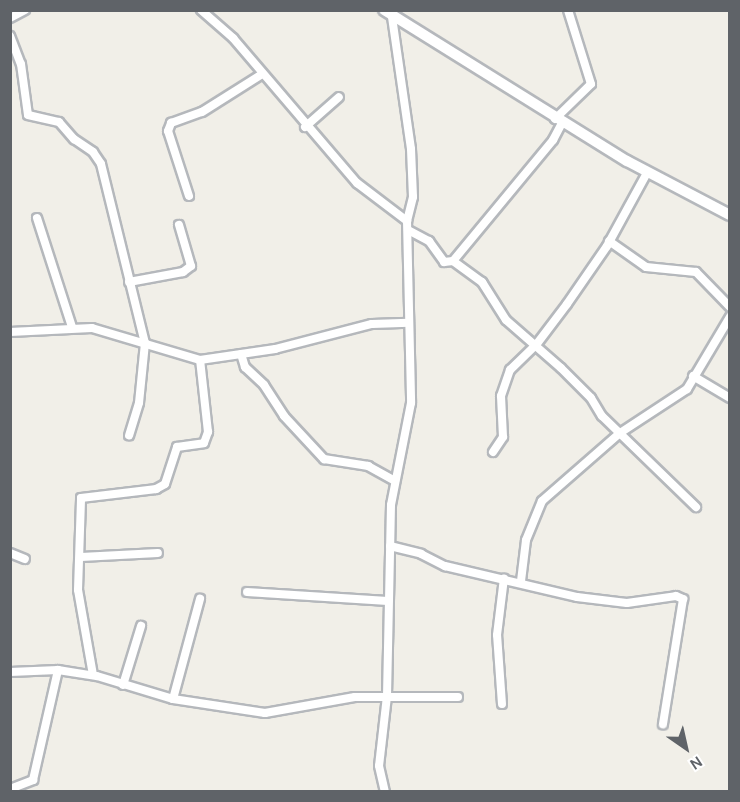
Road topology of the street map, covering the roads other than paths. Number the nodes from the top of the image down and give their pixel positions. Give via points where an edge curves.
1 (25, 10) edge
2 (201, 10) edge
3 (568, 10) edge
4 (388, 14) edge
5 (10, 18) edge
6 (10, 36) edge
7 (262, 74) junction
8 (339, 98) dead end
9 (558, 121) junction
10 (304, 127) junction
11 (647, 173) junction
12 (189, 196) dead end
13 (729, 215) edge
14 (37, 218) dead end
15 (179, 225) dead end
16 (407, 226) junction
17 (609, 241) junction
18 (453, 261) junction
19 (129, 282) junction
20 (729, 307) edge
21 (729, 317) edge
22 (409, 323) junction
23 (72, 327) junction
24 (10, 332) edge
25 (145, 343) junction
26 (536, 345) junction
27 (241, 354) junction
28 (200, 360) junction
29 (693, 376) junction
30 (729, 398) edge
31 (620, 433) junction
32 (129, 435) dead end
33 (493, 452) dead end
34 (395, 481) junction
35 (696, 507) dead end
36 (390, 546) junction
37 (10, 553) edge
38 (158, 553) dead end
39 (81, 557) junction
40 (25, 559) dead end
41 (504, 578) junction
42 (521, 582) junction
43 (247, 592) dead end
44 (200, 599) dead end
45 (388, 601) junction
46 (141, 626) dead end
47 (58, 670) junction
48 (10, 672) edge
49 (93, 675) junction
50 (123, 685) junction
51 (387, 696) junction
52 (458, 697) dead end
53 (173, 699) junction
54 (502, 704) dead end
55 (663, 724) dead end
56 (10, 789) edge
57 (385, 792) edge

1 - 5 street
2 - 7 street via 233,38
3 - 9 street via 591,84
4 - 9 main road
4 - 16 street via 411,150 413,197
6 - 19 street via 21,64 28,115 59,122 97,156
7 - 10 street
7 - 12 street via 202,112 171,123 168,131
8 - 10 street
9 - 11 main road
9 - 18 street via 553,140
10 - 16 street via 357,183
11 - 13 main road
11 - 17 street
14 - 23 street
15 - 19 street via 191,266 183,272
16 - 18 street via 429,240 444,262
16 - 22 street
17 - 20 street via 646,267 696,272
17 - 26 street
18 - 26 street via 482,282 506,320
19 - 25 street
21 - 29 street
22 - 27 street via 372,324
22 - 34 street via 411,404
23 - 24 street
23 - 25 street via 92,328
25 - 28 street
25 - 32 street via 139,403
26 - 31 street via 591,398
26 - 33 street via 510,370 504,382 503,437
27 - 28 street
27 - 34 street via 245,367 324,459 368,466
28 - 39 street via 208,432 204,443 177,447 165,484 156,489 81,498
29 - 30 street
29 - 31 street via 677,397
31 - 35 street
31 - 42 street via 542,501 526,540
34 - 36 street
36 - 41 street via 421,554 445,566
36 - 45 street
37 - 40 street
38 - 39 street
39 - 49 street via 80,610
41 - 42 street
41 - 54 street via 497,656
42 - 55 street via 607,602 683,599
43 - 45 street
44 - 53 street
45 - 51 street
46 - 50 street
47 - 48 street
47 - 49 street
47 - 56 street via 33,780
49 - 50 street
50 - 53 street
51 - 52 street
51 - 53 street via 265,713
51 - 57 street via 379,766

